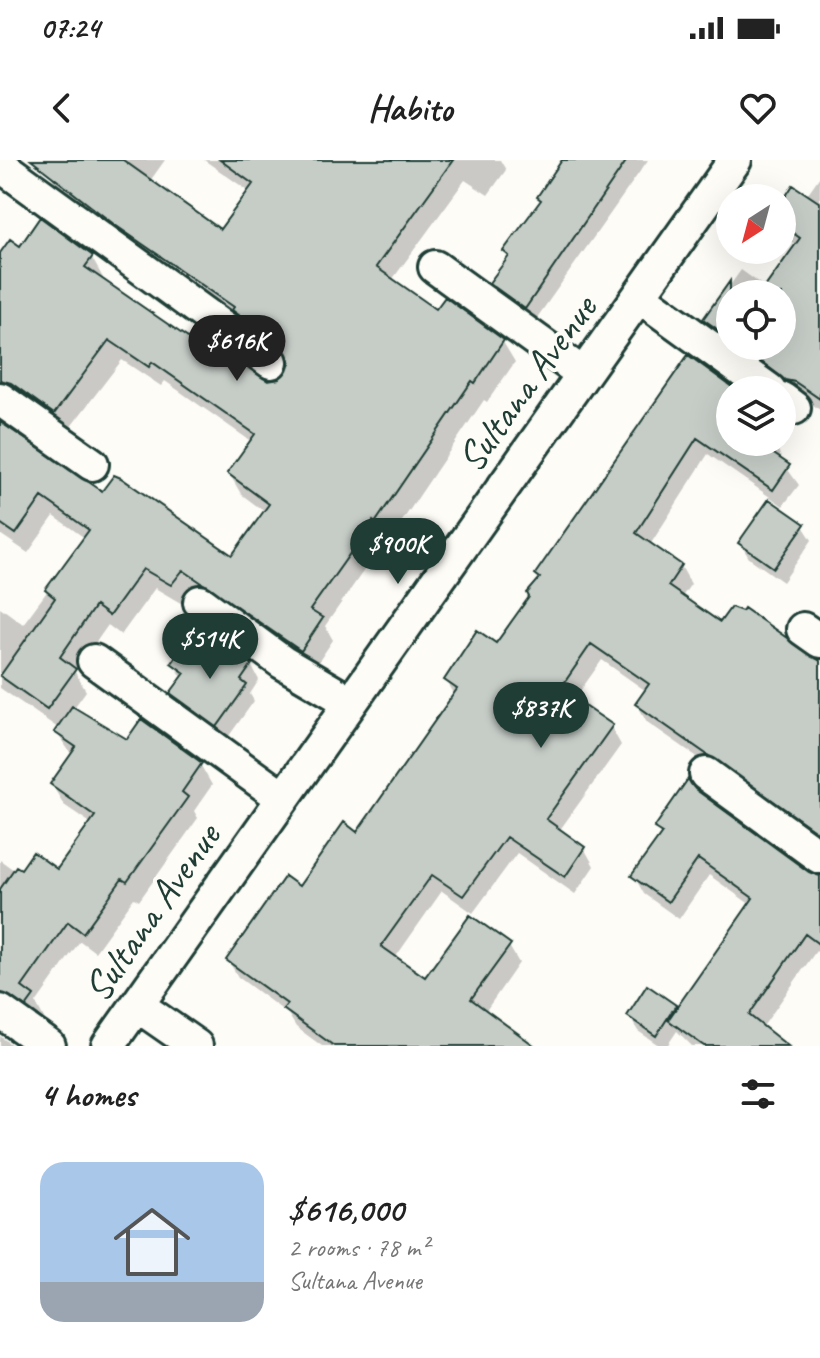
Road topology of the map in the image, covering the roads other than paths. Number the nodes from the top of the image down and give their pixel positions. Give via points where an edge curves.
1 (735, 160) edge
2 (0, 165) edge
3 (435, 267) dead end
4 (639, 296) junction
5 (271, 362) dead end
6 (583, 374) junction
7 (750, 376) edge
8 (0, 399) edge
9 (92, 464) dead end
10 (200, 602) dead end
11 (94, 661) dead end
12 (350, 702) junction
13 (706, 774) dead end
14 (283, 798) junction
15 (820, 857) edge
16 (137, 1005) junction
17 (0, 1011) edge
18 (49, 1046) edge
19 (108, 1046) edge
20 (196, 1046) edge

1 - 4 street, Sultana Avenue
2 - 5 street
3 - 6 street
4 - 6 street, Sultana Avenue
4 - 7 street
6 - 12 street, Sultana Avenue
8 - 9 street
10 - 12 street via 282,662
11 - 14 street
12 - 14 street, Sultana Avenue
13 - 15 street
14 - 16 street, Sultana Avenue
16 - 19 street, Sultana Avenue
16 - 20 street
17 - 18 street

